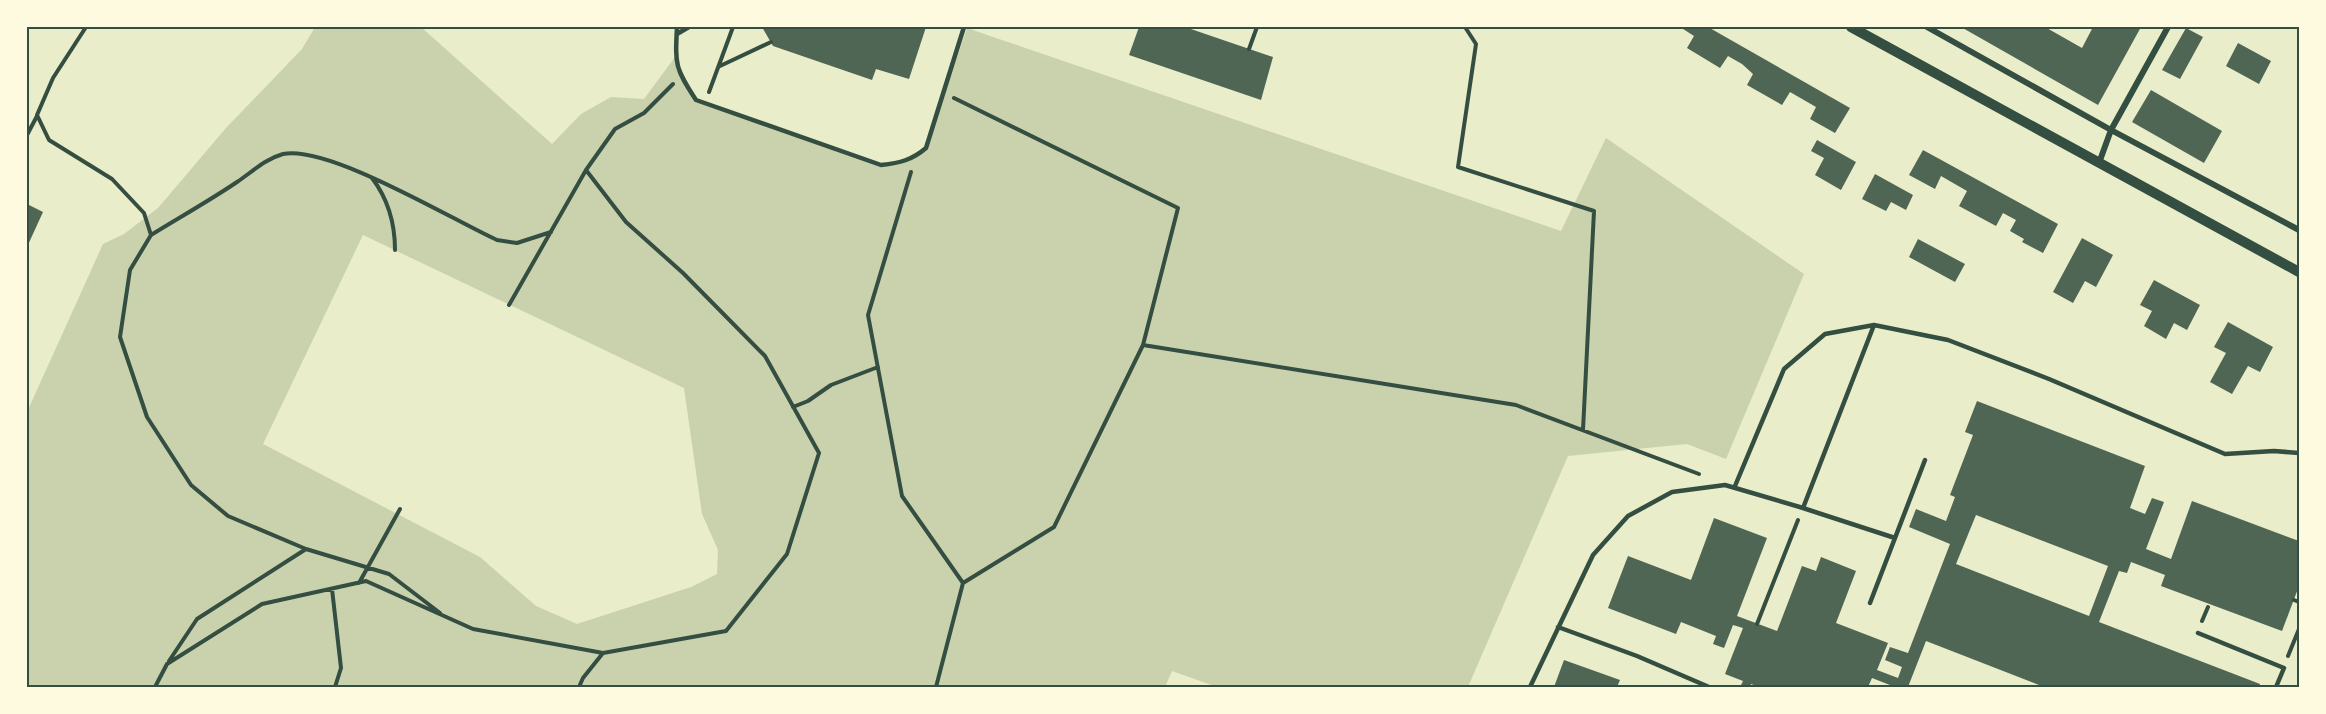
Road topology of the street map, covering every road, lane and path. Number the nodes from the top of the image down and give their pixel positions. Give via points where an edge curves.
1 (86, 27) edge
2 (677, 27) edge
3 (689, 27) edge
4 (733, 27) edge
5 (964, 27) edge
6 (1257, 27) edge
7 (1465, 27) edge
8 (1851, 27) edge
9 (1927, 27) edge
10 (2168, 27) edge
11 (677, 34) junction
12 (771, 42) dead end
13 (1250, 49) dead end
14 (720, 66) junction
15 (681, 76) junction
16 (943, 92) junction
17 (705, 103) junction
18 (37, 115) junction
19 (2111, 130) junction
20 (27, 135) edge
21 (915, 157) junction
22 (2099, 164) junction
23 (586, 170) junction
24 (372, 178) junction
25 (2299, 230) edge
26 (551, 232) junction
27 (152, 235) junction
28 (395, 250) dead end
29 (2299, 272) edge
30 (509, 305) dead end
31 (1874, 325) junction
32 (1143, 345) junction
33 (878, 367) junction
34 (793, 407) junction
35 (1583, 430) junction
36 (2299, 453) edge
37 (1925, 460) dead end
38 (1725, 485) junction
39 (1736, 486) junction
40 (1803, 508) junction
41 (400, 509) dead end
42 (1895, 538) junction
43 (306, 549) junction
44 (366, 567) junction
45 (359, 583) junction
46 (963, 583) junction
47 (332, 588) junction
48 (2294, 600) dead end
49 (2299, 602) edge
50 (1870, 603) dead end
51 (446, 617) junction
52 (1757, 624) dead end
53 (1558, 627) junction
54 (2299, 629) edge
55 (2198, 633) dead end
56 (603, 653) junction
57 (167, 664) junction
58 (2283, 668) junction
59 (155, 687) edge
60 (335, 687) edge
61 (579, 687) edge
62 (936, 687) edge
63 (1530, 687) edge
64 (1709, 687) edge
65 (2276, 687) edge

1 - 18 path via 53,78
2 - 11 lane
3 - 11 lane
4 - 14 path
5 - 16 lane
6 - 13 path
7 - 35 path via 1476,44 1458,167 1594,211
8 - 22 street
9 - 19 street
10 - 19 street
11 - 15 lane via 675,57
12 - 14 path
14 - 17 path
15 - 17 lane via 696,100
15 - 23 path via 644,113 615,129
16 - 21 lane via 926,148
16 - 32 path via 1178,208
17 - 21 lane via 881,165
18 - 20 path
18 - 27 path via 49,140 112,179 144,213
19 - 22 street
19 - 25 street
21 - 33 path via 868,315
22 - 29 street
23 - 26 path
23 - 34 path via 626,222 765,356
24 - 26 path via 497,240 517,243
24 - 27 path via 302,153 283,154 262,163
24 - 28 path via 390,211
26 - 30 path
27 - 43 path via 130,270 120,337 147,417 191,485 228,516
31 - 36 lane via 1948,340 2225,454
31 - 39 lane via 1825,334 1784,369
31 - 40 lane
32 - 35 path via 1516,405
32 - 46 path via 1054,527
33 - 34 path
33 - 46 path via 902,496
34 - 56 path via 819,453 787,554 726,631
35 - 38 path
37 - 42 lane
38 - 39 lane
38 - 53 lane via 1671,492 1628,516 1593,555
39 - 40 lane
40 - 42 lane
40 - 52 path
41 - 44 path
42 - 50 lane
43 - 44 path
43 - 57 path via 197,619
44 - 45 path
44 - 51 path via 389,574
45 - 47 path
45 - 51 path via 366,581
46 - 62 path
47 - 57 path via 262,604
47 - 60 path via 341,668
48 - 49 path
51 - 56 path via 473,629
53 - 63 lane
53 - 64 lane
54 - 58 path
55 - 58 lane
56 - 61 path
57 - 59 path
58 - 65 lane

